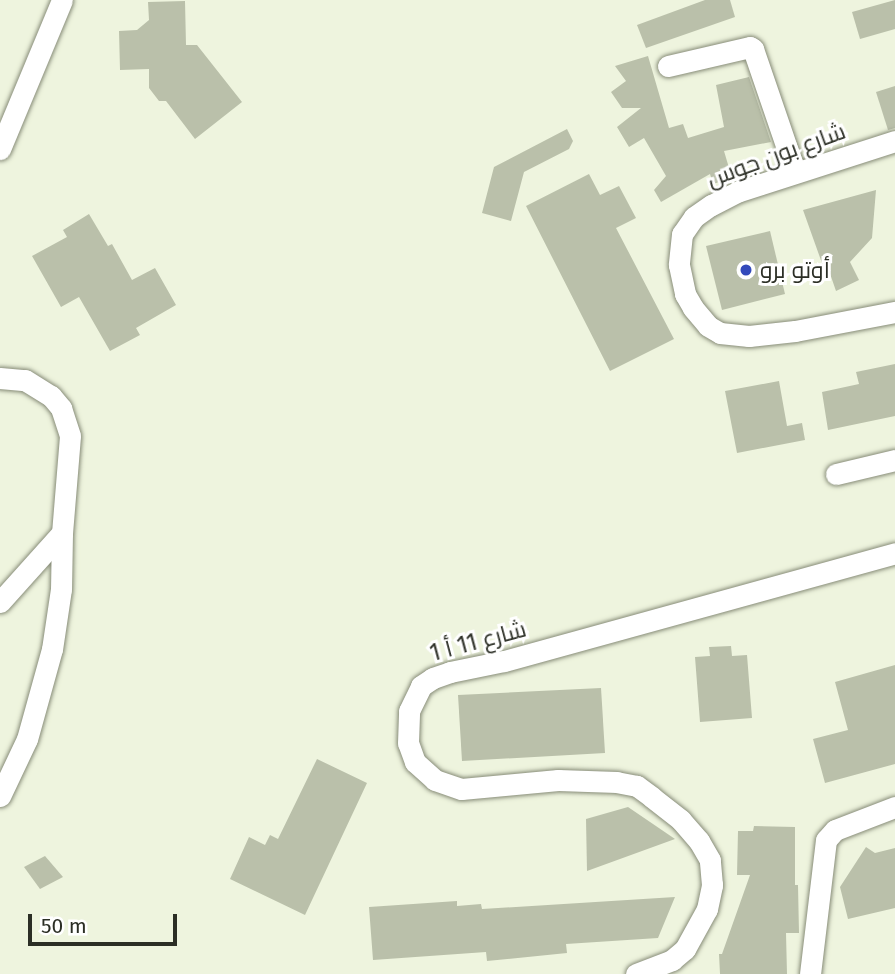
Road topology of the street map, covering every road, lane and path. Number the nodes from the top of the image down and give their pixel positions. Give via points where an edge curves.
1 (62, 0) edge
2 (668, 66) dead end
3 (895, 141) edge
4 (0, 149) edge
5 (795, 172) junction
6 (895, 313) edge
7 (0, 378) edge
8 (895, 460) edge
9 (836, 474) dead end
10 (62, 533) junction
11 (895, 553) edge
12 (0, 602) edge
13 (0, 796) edge
14 (895, 807) edge
15 (636, 974) edge
16 (810, 974) edge

1 - 4 street
2 - 5 street via 753,49
3 - 5 street, شارع بون جوس
5 - 6 street, شارع بون جوس via 710,205 682,234 681,281 700,318 720,333 749,336
7 - 10 street via 39,386 67,421 70,436
8 - 9 street
10 - 12 street
10 - 13 street via 61,589 43,690 27,739
11 - 15 street, شارع 11 أ 1 via 442,675 421,686 413,699 408,743 415,762 425,774 446,785 461,789 558,780 637,786 681,820 699,841 709,860 712,885 707,909 685,948 672,960
14 - 16 street via 835,830 826,840

